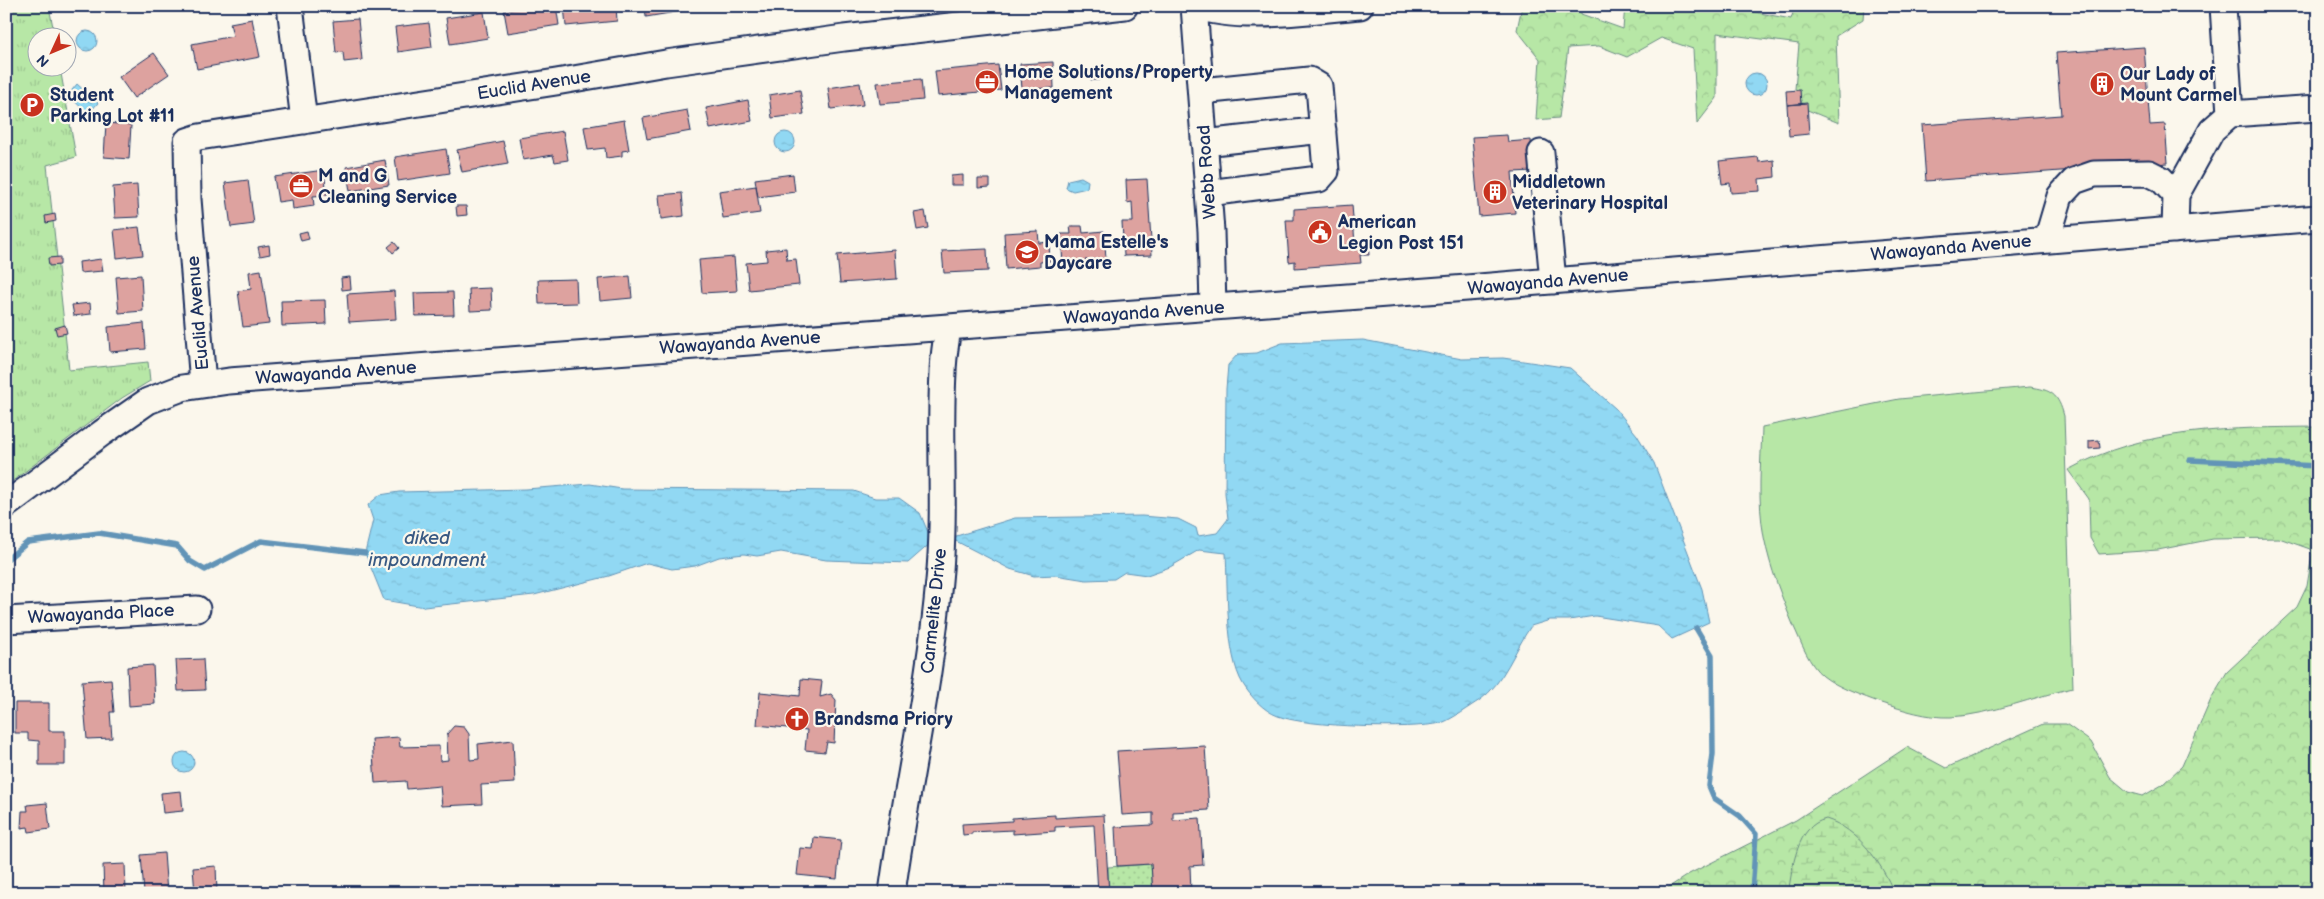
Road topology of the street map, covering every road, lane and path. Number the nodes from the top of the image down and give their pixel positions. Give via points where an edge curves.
1 (290, 6) edge
2 (1125, 6) edge
3 (1194, 6) edge
4 (1360, 6) edge
5 (2223, 6) edge
6 (1201, 91) junction
7 (2318, 108) edge
8 (2230, 114) junction
9 (304, 121) junction
10 (1323, 130) junction
11 (1204, 142) junction
12 (1541, 152) dead end
13 (1208, 192) junction
14 (2176, 195) junction
15 (2318, 218) edge
16 (2175, 230) junction
17 (2047, 240) junction
18 (1553, 282) junction
19 (1213, 307) junction
20 (948, 328) junction
21 (204, 384) junction
22 (6, 505) edge
23 (197, 609) dead end
24 (6, 620) edge
25 (892, 893) edge

1 - 9 street
2 - 9 street, Euclid Avenue via 844,38
3 - 4 street via 1215,13 1238,14
3 - 6 street, Webb Road
5 - 8 street
6 - 10 street via 1309,80 1319,86
6 - 11 street, Webb Road
7 - 8 street
8 - 14 street via 2212,130
9 - 21 street, Euclid Avenue via 187,141 188,199
10 - 11 street
10 - 13 street via 1326,170 1319,179
11 - 13 street, Webb Road
12 - 18 street
13 - 19 street, Webb Road
14 - 16 street
14 - 17 street via 2149,173 2094,174 2074,182 2060,196
15 - 16 street, Wawayanda Avenue
16 - 17 street, Wawayanda Avenue
17 - 18 street, Wawayanda Avenue
18 - 19 street, Wawayanda Avenue
19 - 20 street, Wawayanda Avenue
20 - 21 street, Wawayanda Avenue
20 - 25 street, Carmelite Drive via 943,372 943,508 939,588
21 - 22 street, Wawayanda Avenue via 169,392 142,404
23 - 24 street, Wawayanda Place

